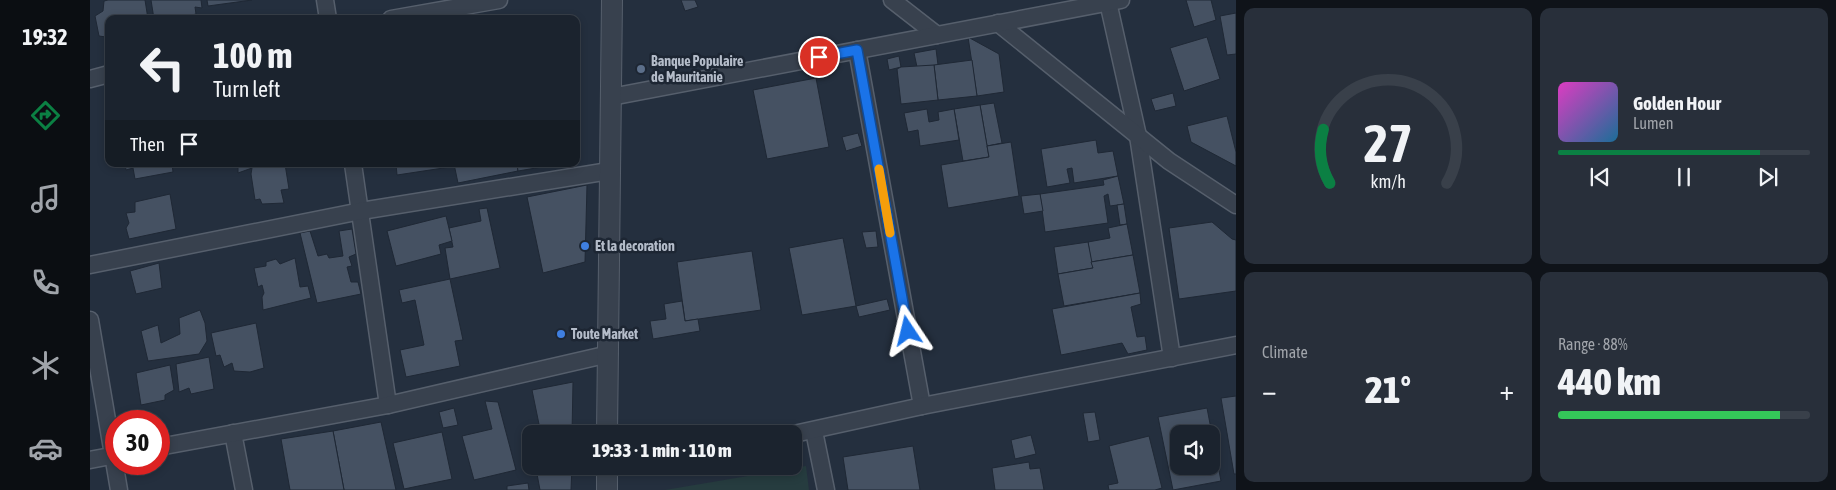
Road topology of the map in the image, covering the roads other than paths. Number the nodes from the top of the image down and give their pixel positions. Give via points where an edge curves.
1 (325, 0) edge
2 (499, 0) edge
3 (612, 0) edge
4 (892, 0) edge
5 (1114, 1) edge
6 (327, 15) edge
7 (414, 15) edge
8 (998, 23) junction
9 (937, 35) junction
10 (857, 50) junction
11 (105, 75) edge
12 (90, 79) edge
13 (612, 97) junction
14 (1138, 136) junction
15 (354, 167) edge
16 (609, 171) junction
17 (1236, 205) edge
18 (362, 211) junction
19 (90, 265) edge
20 (90, 320) edge
21 (1236, 345) edge
22 (609, 354) junction
23 (1172, 358) junction
24 (388, 406) junction
25 (922, 406) junction
26 (107, 410) edge
27 (608, 425) edge
28 (814, 431) junction
29 (233, 433) junction
30 (802, 433) edge
31 (170, 445) edge
32 (105, 458) edge
33 (90, 460) edge
34 (117, 475) edge
35 (607, 475) edge
36 (119, 490) edge
37 (244, 490) edge
38 (606, 490) edge
39 (826, 490) edge

1 - 6 street
2 - 7 street
3 - 13 street
4 - 9 street
5 - 8 street
5 - 14 street
8 - 9 street
8 - 14 street
9 - 10 street
10 - 13 street
10 - 25 street
11 - 12 street
13 - 16 street
14 - 17 street via 1169,161
14 - 23 street
15 - 18 street
16 - 18 street
16 - 22 street
18 - 19 street
18 - 24 street
20 - 26 street
21 - 23 street
22 - 24 street
22 - 27 street
23 - 25 street
24 - 29 street
25 - 28 street
28 - 30 street
28 - 39 street
29 - 31 street
29 - 37 street
32 - 33 street
34 - 36 street
35 - 38 street

